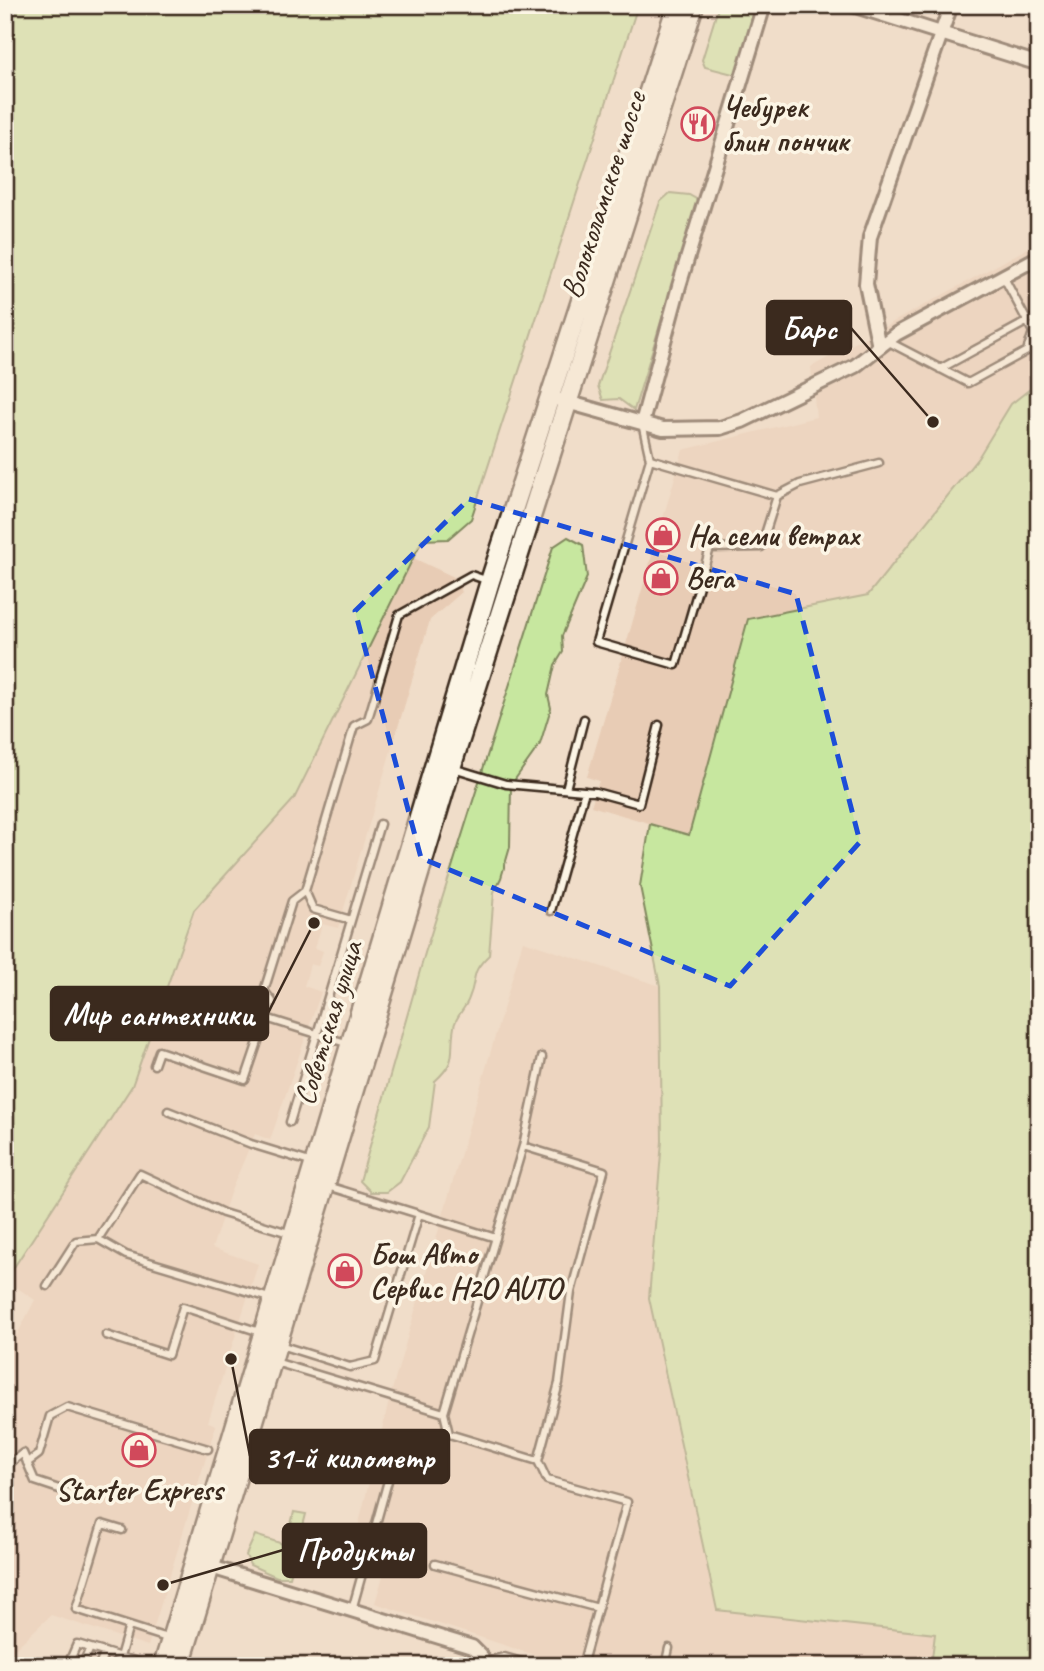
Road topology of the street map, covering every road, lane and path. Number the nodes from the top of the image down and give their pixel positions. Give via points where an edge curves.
1 (677, 5) edge
2 (694, 5) edge
3 (764, 5) edge
4 (852, 5) edge
5 (951, 5) edge
6 (942, 33) junction
7 (1039, 64) edge
8 (1039, 257) edge
9 (1003, 276) junction
10 (1039, 315) edge
11 (1027, 322) junction
12 (883, 344) junction
13 (940, 369) junction
14 (557, 400) junction
15 (642, 424) junction
16 (650, 459) junction
17 (880, 463) dead end
18 (777, 496) junction
19 (490, 582) junction
20 (584, 719) dead end
21 (659, 725) dead end
22 (451, 768) junction
23 (566, 789) junction
24 (584, 791) junction
25 (380, 824) dead end
26 (305, 891) junction
27 (551, 911) dead end
28 (351, 920) junction
29 (266, 1018) junction
30 (317, 1034) junction
31 (351, 1044) junction
32 (542, 1057) dead end
33 (154, 1065) dead end
34 (168, 1111) dead end
35 (290, 1122) dead end
36 (523, 1146) junction
37 (315, 1164) junction
38 (326, 1185) junction
39 (419, 1214) junction
40 (294, 1235) junction
41 (496, 1238) junction
42 (98, 1239) junction
43 (47, 1286) dead end
44 (275, 1300) junction
45 (106, 1335) dead end
46 (272, 1347) junction
47 (444, 1413) junction
48 (208, 1449) dead end
49 (396, 1452) dead end
50 (538, 1461) junction
51 (27, 1463) junction
52 (5, 1467) edge
53 (83, 1497) dead end
54 (122, 1530) dead end
55 (370, 1549) junction
56 (417, 1562) dead end
57 (435, 1564) dead end
58 (211, 1567) junction
59 (598, 1608) junction
60 (352, 1610) junction
61 (129, 1626) junction
62 (172, 1640) junction
63 (90, 1648) junction
64 (670, 1648) dead end
65 (105, 1652) junction
66 (120, 1657) junction
67 (70, 1660) dead end
68 (134, 1663) edge
69 (484, 1664) edge
70 (82, 1666) edge
71 (99, 1666) edge
72 (151, 1666) edge
73 (163, 1666) edge
74 (180, 1666) edge
75 (536, 1666) edge
76 (582, 1666) edge
77 (665, 1666) edge

1 - 14 main road, Волоколамское шоссе
2 - 14 main road, Волоколамское шоссе
3 - 15 street
4 - 6 street
5 - 6 street
6 - 7 street
6 - 12 street via 870,237 866,284
8 - 9 street
9 - 11 lane
9 - 12 street
10 - 11 lane
11 - 13 lane
11 - 13 lane via 1032,332 1027,351 968,383
12 - 13 lane
12 - 15 street via 855,366 731,425 691,430
14 - 15 street
14 - 19 main road, Советская улица
14 - 22 main road, Советская улица
15 - 16 lane
16 - 18 lane
16 - 18 lane via 596,642 676,666 710,548 761,547
17 - 18 lane via 800,484
19 - 26 lane via 471,575 399,615 369,719 354,726
19 - 31 main road, Советская улица
20 - 23 lane
21 - 24 lane via 639,804
22 - 23 lane via 506,784
22 - 38 main road, Советская улица
23 - 24 lane
24 - 27 lane
25 - 28 lane
26 - 28 lane via 313,909
26 - 29 lane via 292,901 264,991 272,1002
28 - 30 lane
29 - 30 lane
29 - 33 lane via 245,1080 159,1051
30 - 31 lane
30 - 35 lane
31 - 37 main road, Советская улица
32 - 36 lane
34 - 37 lane
36 - 41 lane
36 - 50 lane via 604,1171 571,1292 559,1383
37 - 40 main road, Советская улица
38 - 39 lane
38 - 46 main road, Советская улица
39 - 41 lane
39 - 46 lane via 375,1361 350,1367
40 - 42 lane via 223,1213 140,1174
40 - 44 main road, Советская улица
41 - 47 lane
42 - 43 lane via 76,1241
42 - 44 lane via 126,1255
44 - 46 main road, Советская улица
45 - 46 lane via 168,1355 183,1307
46 - 47 lane
46 - 58 main road, Советская улица
46 - 62 main road, Советская улица
47 - 50 lane via 449,1434
48 - 51 lane via 67,1406 50,1416 39,1454
49 - 55 lane
50 - 59 lane via 547,1480 627,1502
51 - 52 lane via 23,1453
51 - 53 lane via 35,1481
54 - 61 lane via 102,1524 76,1609
55 - 56 lane
55 - 60 lane
57 - 59 lane
58 - 60 street
58 - 74 main road, Советская улица
59 - 76 lane
60 - 69 street via 472,1647
61 - 62 lane
61 - 66 lane
62 - 73 main road, Советская улица
63 - 65 lane
63 - 67 lane via 77,1644
63 - 70 lane
64 - 77 lane
65 - 66 lane
65 - 71 lane
66 - 68 lane
68 - 72 lane
69 - 75 lane via 504,1657

